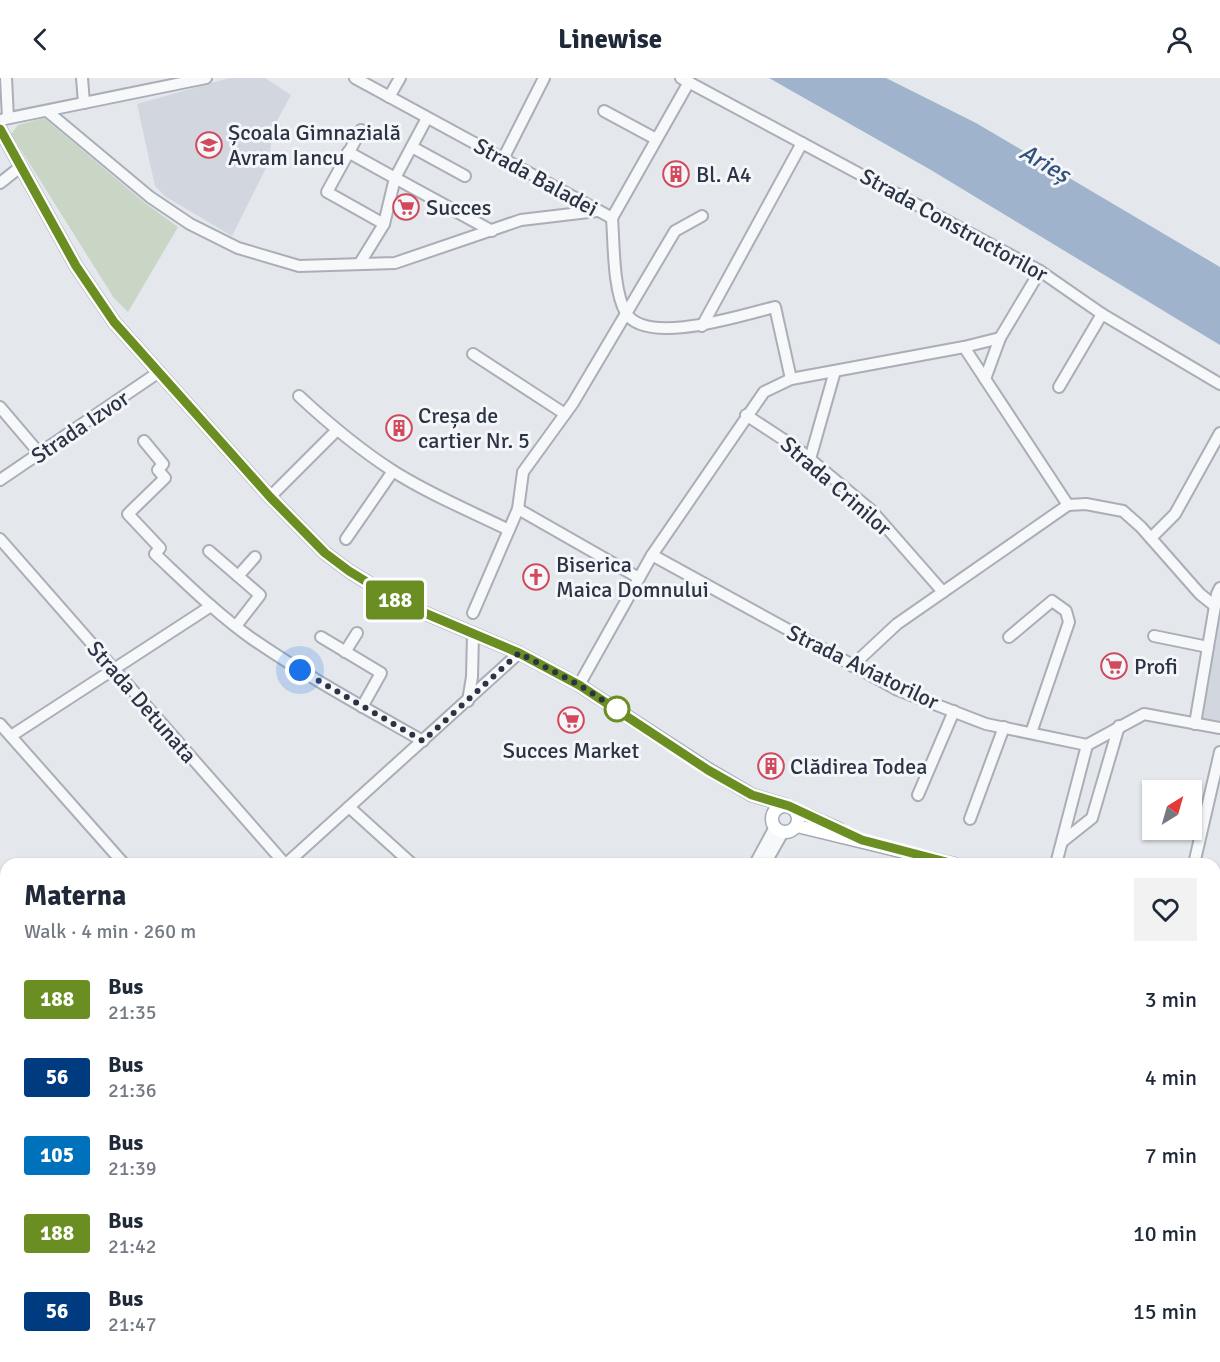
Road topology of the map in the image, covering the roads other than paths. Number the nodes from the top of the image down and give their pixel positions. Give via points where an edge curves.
1 (6, 78) edge
2 (82, 78) edge
3 (206, 78) edge
4 (355, 78) edge
5 (400, 78) edge
6 (544, 78) edge
7 (685, 80) edge
8 (162, 82) edge
9 (389, 97) junction
10 (84, 103) junction
11 (47, 111) junction
12 (604, 111) dead end
13 (427, 118) junction
14 (4, 119) edge
15 (0, 129) edge
16 (361, 130) dead end
17 (656, 139) junction
18 (802, 143) junction
19 (411, 147) junction
20 (348, 152) junction
21 (503, 159) junction
22 (19, 168) junction
23 (465, 176) dead end
24 (395, 178) junction
25 (0, 183) edge
26 (597, 211) junction
27 (702, 216) dead end
28 (612, 218) junction
29 (384, 224) junction
30 (492, 231) junction
31 (360, 263) junction
32 (1040, 272) junction
33 (1102, 314) junction
34 (627, 315) junction
35 (702, 326) junction
36 (1000, 338) junction
37 (964, 347) junction
38 (472, 354) dead end
39 (835, 371) junction
40 (159, 372) junction
41 (791, 379) junction
42 (985, 379) junction
43 (1220, 384) edge
44 (1059, 387) dead end
45 (299, 396) dead end
46 (0, 407) edge
47 (565, 414) junction
48 (746, 415) junction
49 (337, 430) junction
50 (1220, 434) edge
51 (144, 441) dead end
52 (40, 454) junction
53 (810, 459) junction
54 (393, 471) junction
55 (0, 480) edge
56 (270, 497) junction
57 (1068, 505) junction
58 (518, 509) junction
59 (509, 530) junction
60 (1151, 538) junction
61 (0, 539) edge
62 (346, 539) dead end
63 (209, 551) dead end
64 (652, 555) junction
65 (255, 557) dead end
66 (238, 576) junction
67 (639, 579) junction
68 (1220, 588) edge
69 (943, 592) junction
70 (211, 606) junction
71 (1215, 606) junction
72 (472, 613) dead end
73 (236, 626) junction
74 (357, 633) dead end
75 (473, 633) junction
76 (1154, 636) dead end
77 (321, 637) dead end
78 (1009, 637) dead end
79 (1208, 647) junction
80 (345, 652) junction
81 (519, 653) junction
82 (852, 666) junction
83 (113, 670) junction
84 (579, 685) junction
85 (468, 700) junction
86 (362, 707) junction
87 (954, 711) junction
88 (0, 724) edge
89 (1195, 724) junction
90 (1119, 726) junction
91 (1004, 727) junction
92 (1220, 728) edge
93 (1031, 733) junction
94 (11, 736) junction
95 (423, 741) junction
96 (1088, 745) junction
97 (1220, 752) edge
98 (752, 795) junction
99 (918, 795) dead end
100 (349, 807) junction
101 (790, 808) junction
102 (970, 819) dead end
103 (777, 825) junction
104 (797, 826) junction
105 (862, 840) junction
106 (1063, 840) junction
107 (119, 858) edge
108 (280, 858) edge
109 (292, 858) edge
110 (405, 858) edge
111 (758, 858) edge
112 (767, 858) edge
113 (931, 858) edge
114 (1058, 858) edge
115 (1195, 858) edge

1 - 14 street
2 - 10 street
3 - 8 street
4 - 9 street, Strada Baladei
5 - 9 street
6 - 21 street
7 - 17 street, Strada Baladei
7 - 18 street, Strada Constructorilor
8 - 10 street
9 - 13 street, Strada Baladei
10 - 11 street
11 - 14 street
11 - 31 street via 150,197 228,243 299,266
12 - 17 street
13 - 19 street
13 - 21 street, Strada Baladei
15 - 22 main road
16 - 20 street
17 - 28 street, Strada Baladei
18 - 32 street, Strada Constructorilor
18 - 35 street
19 - 23 street
19 - 24 street
20 - 24 street
20 - 29 street via 327,192
21 - 26 street, Strada Baladei
22 - 25 street
22 - 40 main road via 76,266
24 - 29 street
24 - 30 street
26 - 28 street, Strada Baladei
26 - 30 street via 521,220
27 - 34 street via 675,231
28 - 34 street via 620,295
29 - 31 street
30 - 31 street via 395,263
32 - 33 street, Strada Constructorilor
32 - 36 street
33 - 43 street, Strada Constructorilor
33 - 44 street
34 - 35 street via 644,325
34 - 47 street
35 - 41 street via 775,307
36 - 37 street
36 - 42 street
37 - 39 street
37 - 42 street
38 - 47 street
39 - 41 street
39 - 53 street
40 - 52 street, Strada Izvor
40 - 56 main road
41 - 48 street via 764,392
42 - 57 street
45 - 49 street
46 - 52 street
47 - 58 street via 523,472
48 - 53 street, Strada Crinilor
48 - 64 street
49 - 54 street
49 - 56 street
50 - 60 street via 1174,514
51 - 70 street via 163,464 158,470 165,478 128,514 160,548 155,554
52 - 55 street, Strada Izvor
53 - 69 street, Strada Crinilor via 871,510
54 - 59 street
54 - 62 street
56 - 75 main road via 325,553 349,571 401,603
57 - 60 street via 1123,511
57 - 69 street
58 - 59 street
58 - 67 street
59 - 72 street
60 - 71 street
61 - 83 street, Strada Detunata
63 - 66 street
64 - 67 street
64 - 82 street, Strada Aviatorilor
65 - 66 street
66 - 73 street via 260,595
67 - 84 street
68 - 71 street
69 - 82 street via 897,624
70 - 73 street
70 - 83 street
71 - 79 street
73 - 86 street
74 - 80 street
75 - 81 main road
75 - 85 street
76 - 79 street
77 - 80 street
78 - 93 street via 1052,601 1065,611 1069,622
79 - 89 street
80 - 86 street via 381,673
81 - 84 main road
81 - 85 street
82 - 87 street, Strada Aviatorilor via 898,690
83 - 94 street
83 - 108 street, Strada Detunata
84 - 98 main road
85 - 95 street
86 - 95 street
87 - 91 street, Strada Aviatorilor
87 - 99 street
88 - 94 street
89 - 90 street via 1144,714
89 - 92 street
90 - 96 street
90 - 106 street via 1092,818
91 - 93 street, Strada Aviatorilor
91 - 102 street
93 - 96 street, Strada Aviatorilor
94 - 107 street
95 - 100 street
96 - 106 street
97 - 115 street
98 - 101 main road
98 - 103 main road
100 - 109 street
100 - 110 street
101 - 103 main road via 776,809
101 - 104 main road via 799,818
101 - 105 main road
103 - 104 main road via 791,831
103 - 111 street
103 - 112 street
104 - 105 main road
105 - 113 main road
106 - 114 street

